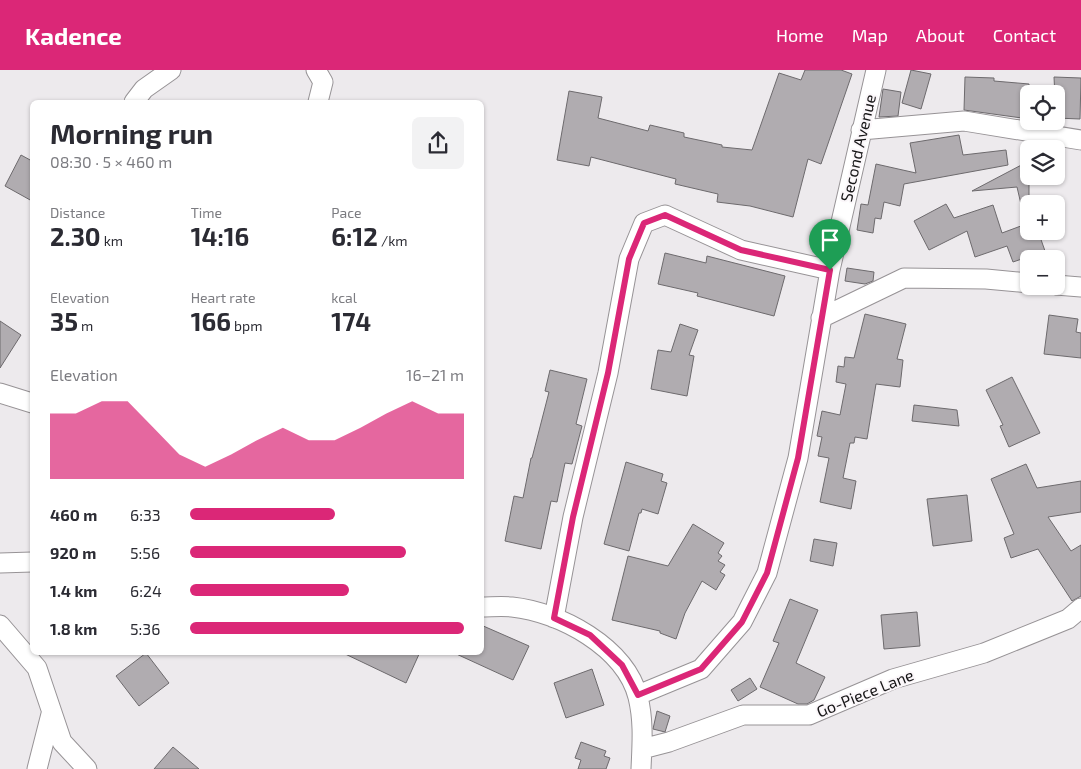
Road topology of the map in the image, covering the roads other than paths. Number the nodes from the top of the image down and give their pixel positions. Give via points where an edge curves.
1 (171, 70) edge
2 (316, 70) edge
3 (876, 70) edge
4 (136, 100) edge
5 (318, 100) edge
6 (861, 130) junction
7 (1081, 140) edge
8 (830, 270) junction
9 (1020, 282) edge
10 (1065, 286) edge
11 (1081, 287) edge
12 (821, 318) junction
13 (0, 393) edge
14 (30, 402) edge
15 (30, 562) edge
16 (0, 563) edge
17 (484, 606) edge
18 (1081, 608) edge
19 (554, 618) junction
20 (0, 625) edge
21 (638, 695) junction
22 (51, 714) junction
23 (642, 749) junction
24 (37, 769) edge
25 (87, 769) edge
26 (641, 769) edge

1 - 4 street via 144,89
2 - 5 street via 323,82
3 - 6 street, Second Avenue
6 - 7 street via 964,121
6 - 8 street, Second Avenue
8 - 12 street, Second Avenue
8 - 19 street via 741,250 665,215 644,223 629,259 608,373 573,517
9 - 12 street via 904,278
10 - 11 street
12 - 21 street, Second Avenue via 798,458 767,573 742,622 701,669
13 - 14 street
15 - 16 street
17 - 19 street via 513,607
18 - 23 street, Go-Piece Lane via 1068,620 984,653 893,679 809,715 743,715
19 - 21 street via 590,635 622,665
20 - 22 street via 37,668
21 - 23 street via 644,729
22 - 24 street
22 - 25 street via 62,742
23 - 26 street

